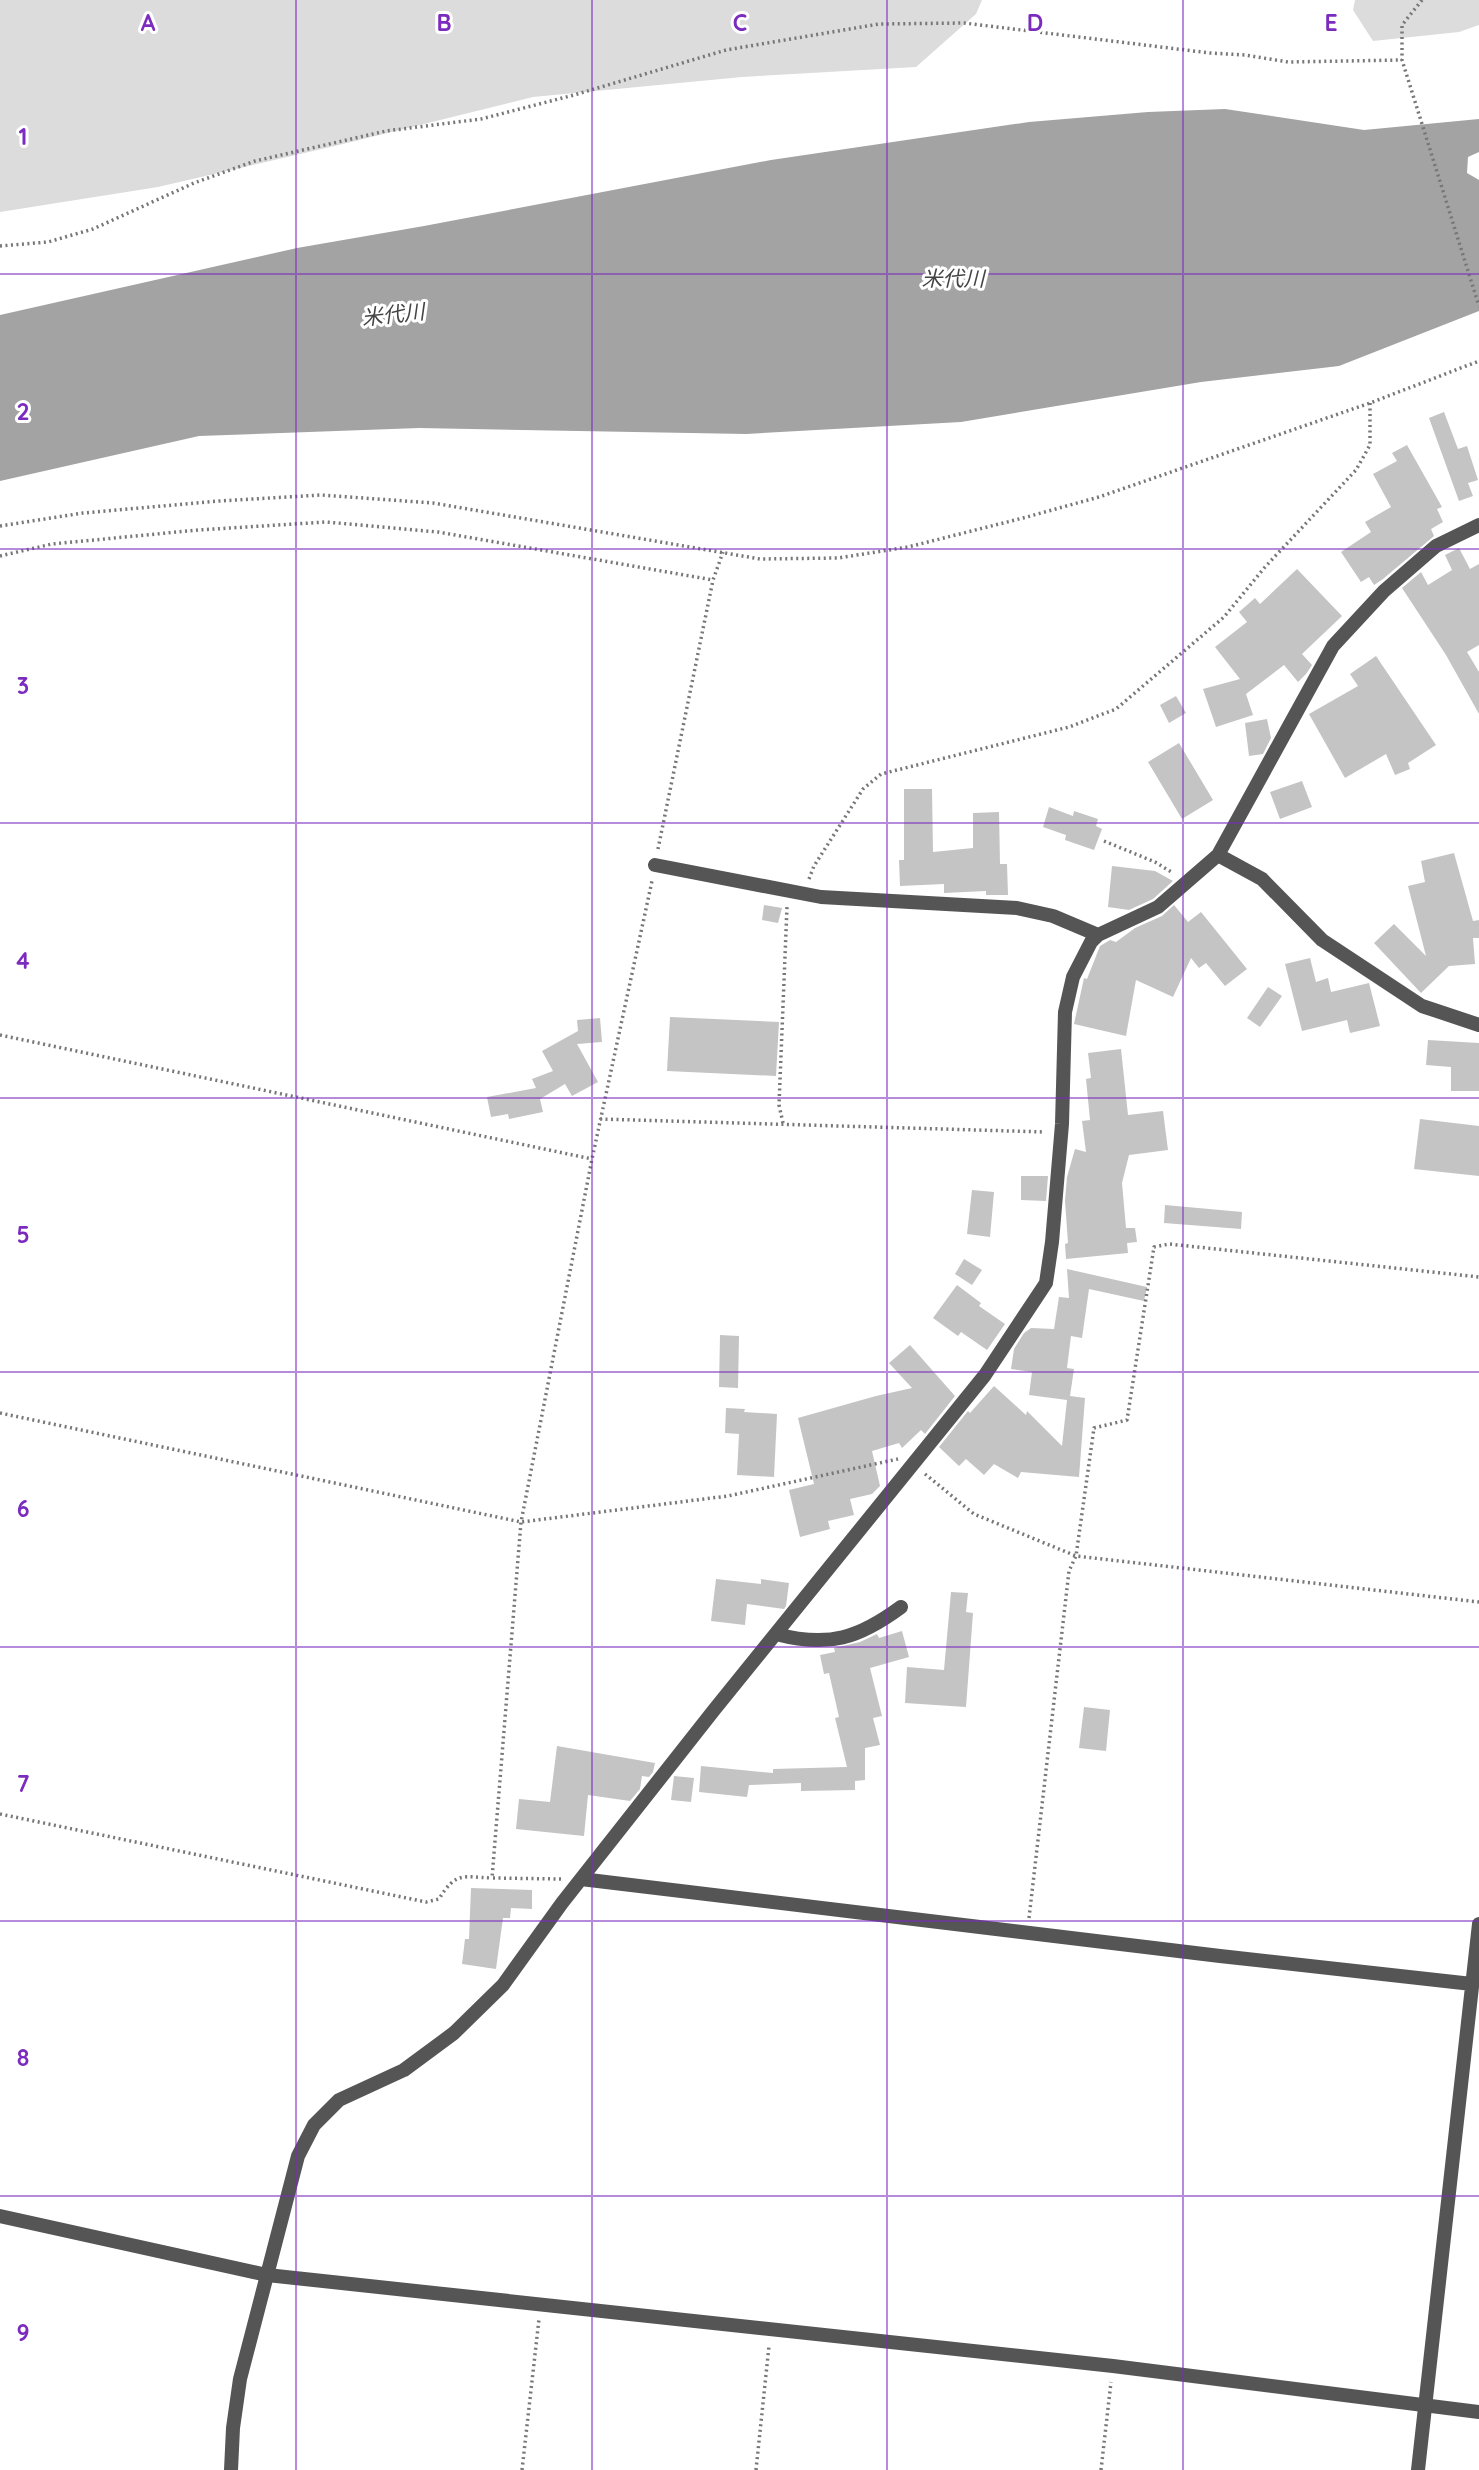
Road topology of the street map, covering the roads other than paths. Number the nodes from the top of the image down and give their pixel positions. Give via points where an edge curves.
1 (1479, 525) edge
2 (1219, 855) junction
3 (655, 865) road end
4 (1098, 935) junction
5 (1479, 1025) edge
6 (901, 1607) dead end
7 (776, 1634) junction
8 (581, 1879) junction
9 (1479, 1924) edge
10 (1472, 1984) junction
11 (0, 2216) edge
12 (267, 2275) junction
13 (1426, 2406) junction
14 (1479, 2412) edge
15 (231, 2470) edge
16 (1418, 2470) edge

1 - 2 street via 1436,546 1384,591 1333,646
2 - 4 street via 1158,907
2 - 5 street via 1262,879 1322,940 1422,1006
3 - 4 street via 804,894 1017,908 1054,916
4 - 7 street via 1073,977 1065,1012 1062,1132 1046,1283 985,1375
6 - 7 street via 876,1626 854,1635 810,1640
7 - 8 street
8 - 10 street
8 - 12 street via 503,1985 454,2033 404,2070 339,2100 314,2125 298,2156
9 - 10 street
10 - 13 street
11 - 12 street
12 - 13 street via 1113,2366
12 - 15 street via 240,2379
13 - 14 street
13 - 16 street

